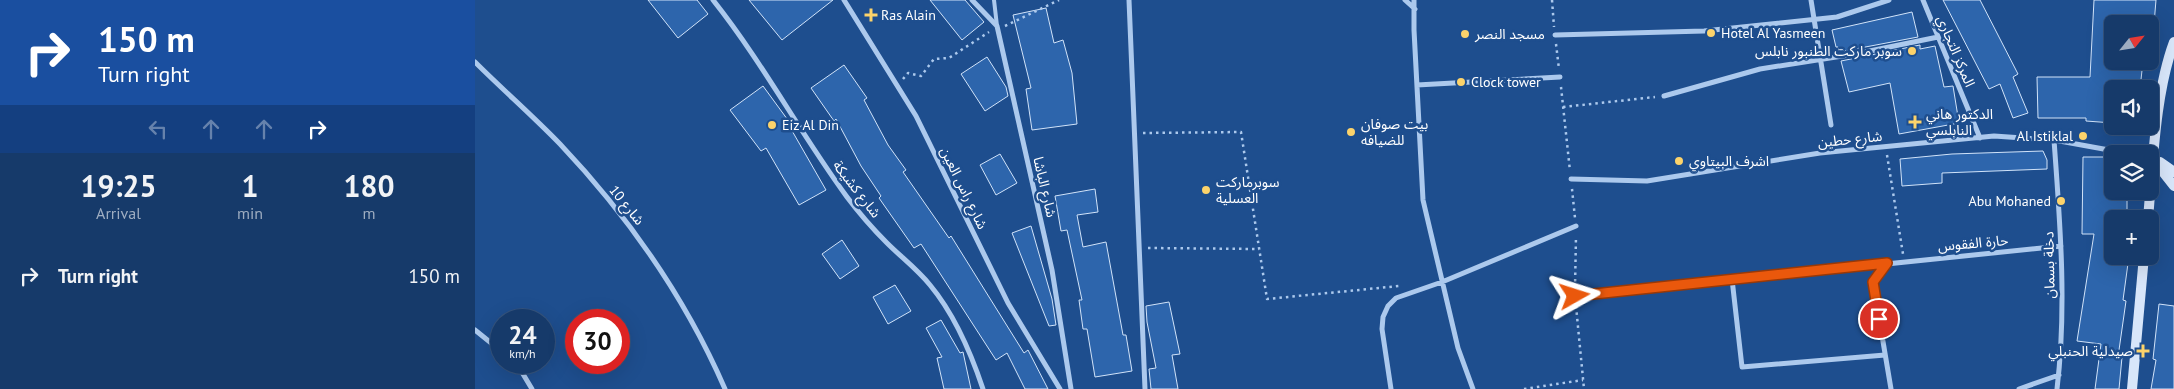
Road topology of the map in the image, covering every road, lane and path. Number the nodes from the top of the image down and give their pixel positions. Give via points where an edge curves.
1 (713, 0) edge
2 (843, 0) edge
3 (971, 0) edge
4 (994, 0) edge
5 (1059, 0) edge
6 (1129, 0) edge
7 (1405, 0) edge
8 (1414, 0) edge
9 (1552, 0) edge
10 (1811, 0) edge
11 (1889, 0) edge
12 (1923, 0) edge
13 (1415, 9) junction
14 (1814, 20) junction
15 (997, 26) junction
16 (1555, 35) junction
17 (1938, 37) junction
18 (2174, 42) edge
19 (1820, 60) junction
20 (475, 62) edge
21 (1559, 77) junction
22 (1417, 85) junction
23 (898, 86) junction
24 (1664, 96) joint
25 (1563, 108) junction
26 (1831, 124) dead end
27 (1134, 133) junction
28 (1980, 138) junction
29 (2054, 140) junction
30 (2153, 145) edge
31 (1885, 147) junction
32 (2104, 149) edge
33 (2159, 162) edge
34 (2159, 167) edge
35 (2174, 172) edge
36 (1571, 179) junction
37 (2174, 186) edge
38 (1576, 226) junction
39 (2061, 246) junction
40 (1139, 248) junction
41 (1259, 249) junction
42 (1904, 261) junction
43 (1887, 263) junction
44 (2143, 265) edge
45 (1732, 279) junction
46 (1442, 282) junction
47 (1403, 285) dead end
48 (1575, 296) junction
49 (475, 330) edge
50 (490, 342) edge
51 (1885, 355) junction
52 (522, 374) edge
53 (2059, 375) junction
54 (1583, 380) junction
55 (532, 389) edge
56 (725, 389) edge
57 (983, 389) edge
58 (1060, 389) edge
59 (1071, 389) edge
60 (1145, 389) edge
61 (1391, 389) edge
62 (1473, 389) edge
63 (1524, 389) edge
64 (1584, 389) edge
65 (1891, 389) edge
66 (2019, 389) edge
67 (2057, 389) edge
68 (2132, 389) edge

1 - 57 street, شارع كشيكة via 856,208 938,295 963,341
2 - 23 street, شارع راس العين
3 - 15 street
4 - 15 lane
5 - 15 path via 1007,25
6 - 27 street
7 - 13 street
8 - 13 street
9 - 16 path
10 - 14 street
11 - 14 street via 1837,18
12 - 17 street, المركز التجاري
13 - 22 street
14 - 16 street via 1704,31
14 - 19 street
15 - 23 path via 949,58 934,59 921,76 908,73
15 - 59 street, شارع الباشا via 1052,270
16 - 21 path
17 - 19 street
17 - 28 street, المركز التجاري
18 - 30 main road via 2166,62
19 - 24 street via 1760,69
19 - 26 street
20 - 56 street, شارع 10 via 564,148 634,231 686,311
21 - 22 street
21 - 25 path
22 - 46 street via 1423,200
23 - 58 street, شارع راس العين via 1008,303
24 - 25 path
25 - 36 path
27 - 40 street
27 - 41 path via 1241,132
28 - 29 street, شارع حطين
28 - 31 street, شارع حطين
29 - 32 street, شارع حطين
29 - 39 street, دخلة بسمان
31 - 36 street, شارع حطين via 1820,153 1647,181
31 - 42 path
33 - 35 main road
34 - 37 main road
36 - 38 path
38 - 46 street
38 - 48 path
39 - 42 street, حارة الفقوس
39 - 53 street, دخلة بسمان via 2062,348
40 - 41 path
40 - 60 street
41 - 47 path via 1267,299
42 - 43 street, حارة الفقوس
43 - 45 street, حارة الفقوس
43 - 51 street via 1873,282
44 - 68 main road
45 - 48 street, حارة الفقوس
45 - 51 street via 1742,367
46 - 61 street via 1396,298 1388,306 1382,329
46 - 62 street via 1458,348
48 - 54 path
49 - 50 street
51 - 65 street
52 - 55 street
53 - 66 street
53 - 67 street, دخلة بسمان
54 - 63 path
54 - 64 path

